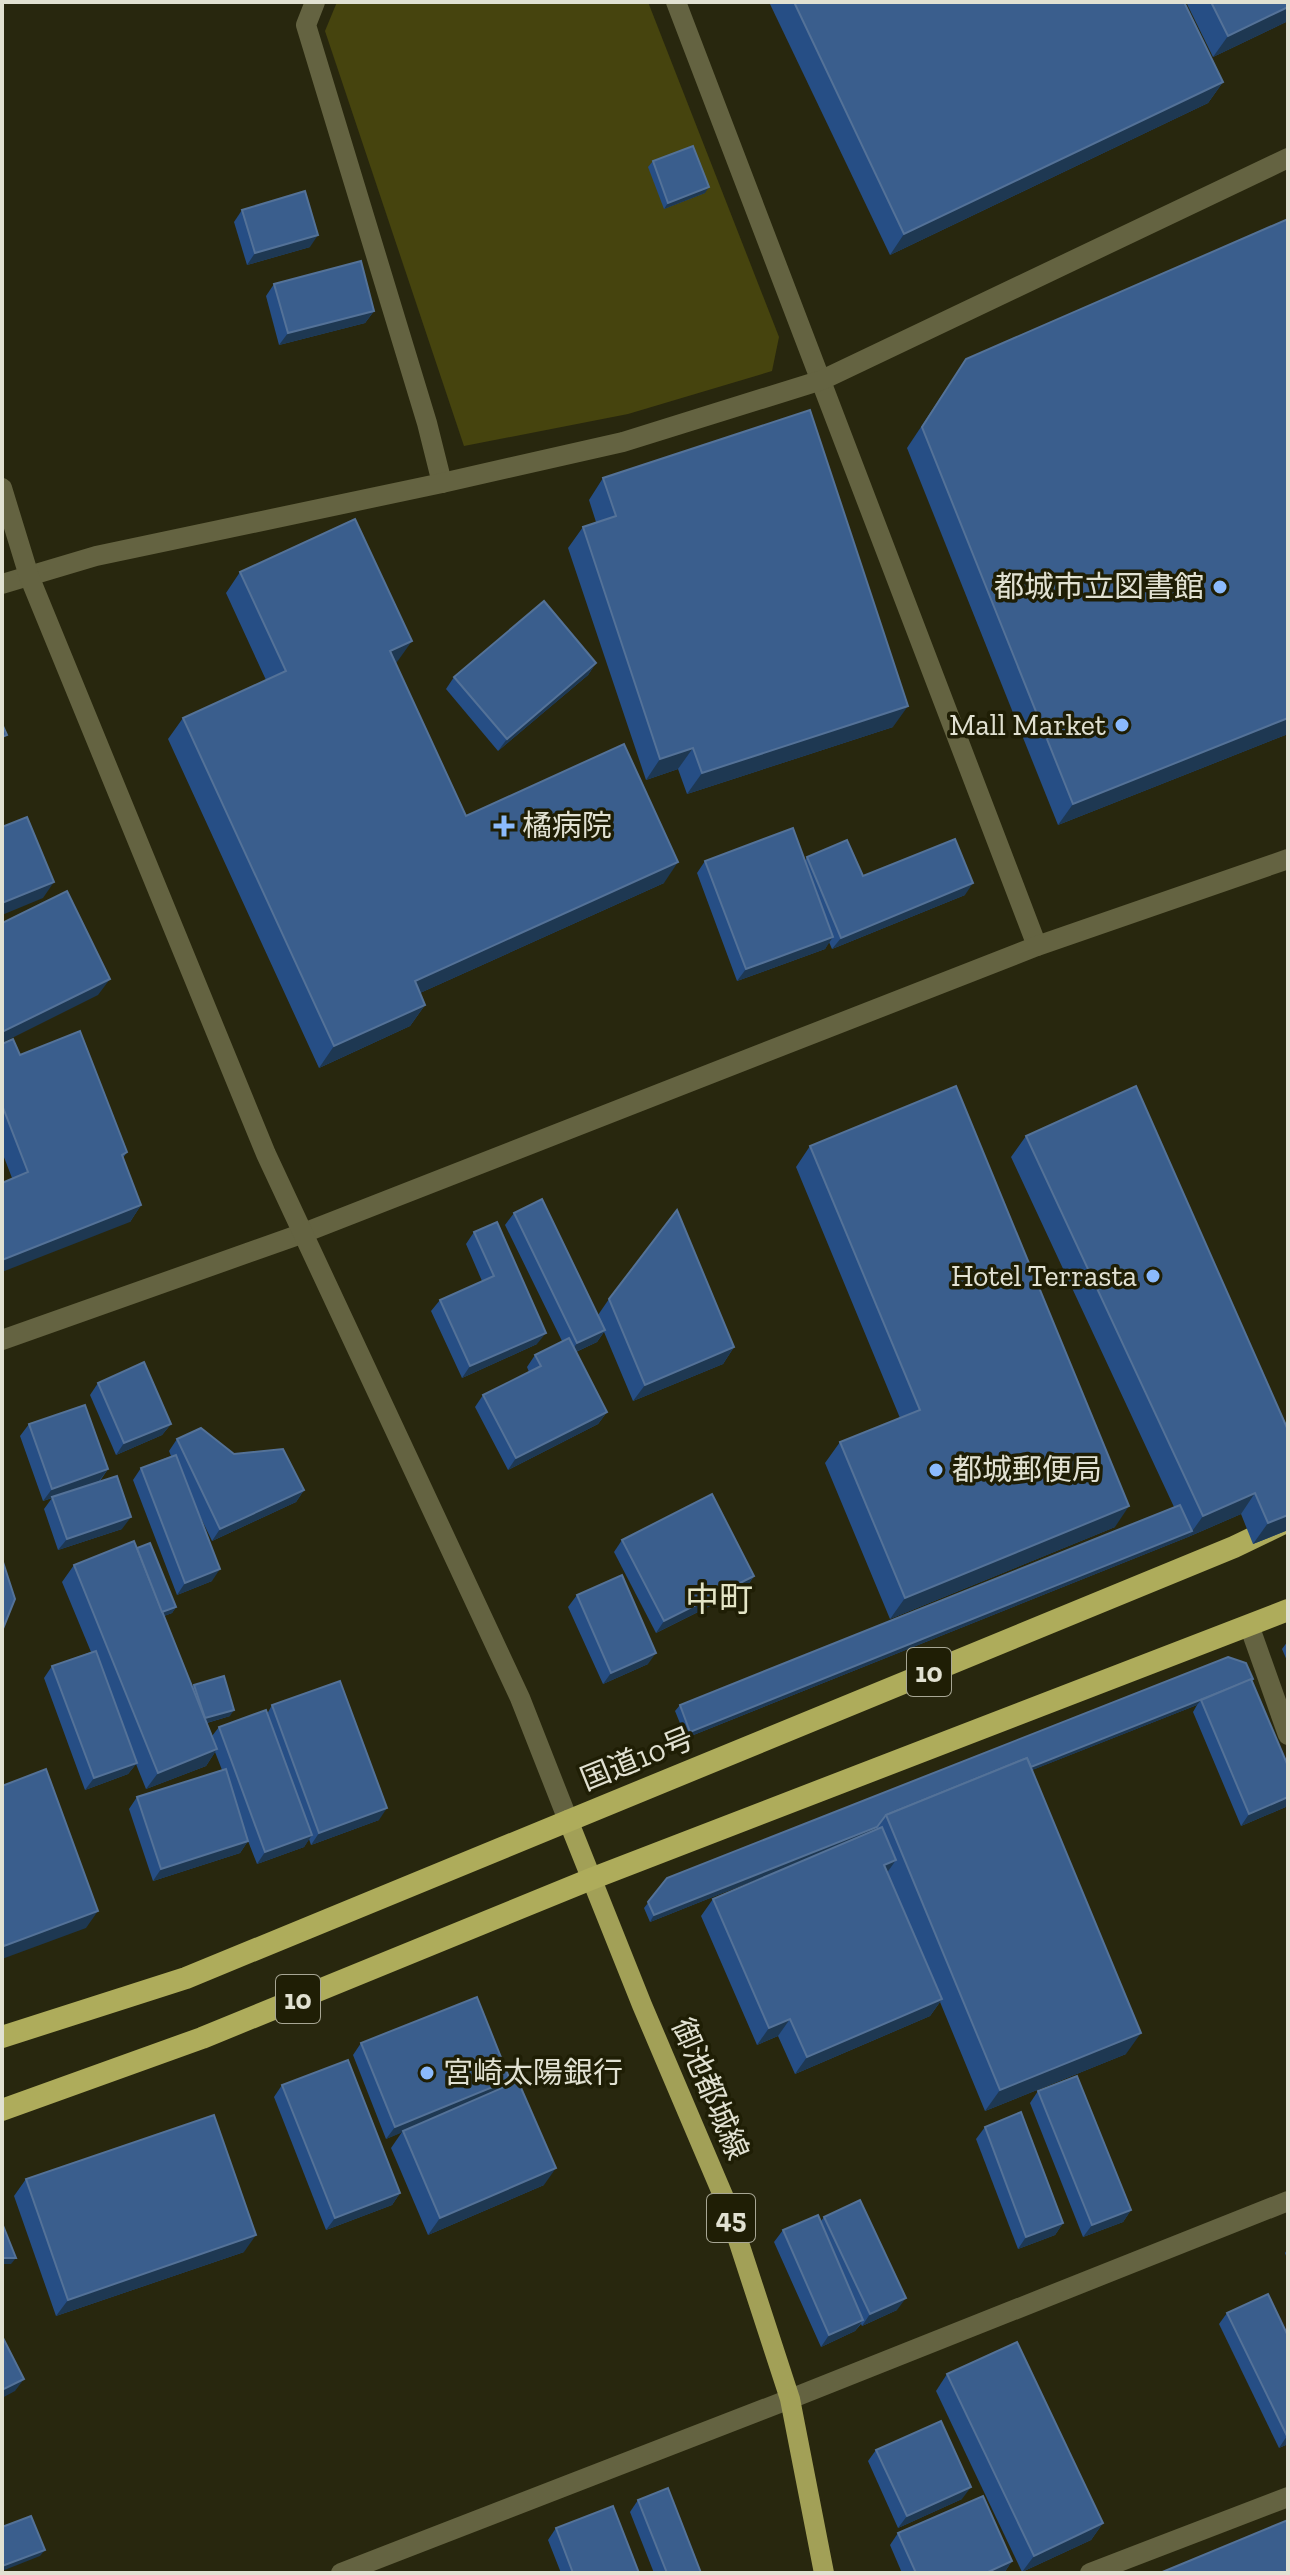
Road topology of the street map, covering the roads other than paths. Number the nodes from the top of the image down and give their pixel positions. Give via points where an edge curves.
1 (315, 2) edge
2 (676, 2) edge
3 (1288, 158) edge
4 (822, 380) junction
5 (442, 483) junction
6 (2, 488) edge
7 (29, 576) junction
8 (2, 584) edge
9 (1288, 859) edge
10 (1037, 946) junction
11 (301, 1234) junction
12 (2, 1340) edge
13 (1288, 1521) edge
14 (1288, 1610) edge
15 (1249, 1625) junction
16 (1288, 1735) edge
17 (568, 1820) junction
18 (591, 1879) junction
19 (2, 2037) edge
20 (2, 2110) edge
21 (1288, 2201) edge
22 (790, 2399) junction
23 (1288, 2497) edge
24 (341, 2573) edge
25 (824, 2573) edge
26 (1090, 2573) edge

1 - 5 street via 306,25
2 - 4 street
3 - 4 street
4 - 5 street via 623,442
4 - 10 street
5 - 7 street via 96,556
6 - 7 street
7 - 8 street
7 - 11 street
9 - 10 street
10 - 11 street
11 - 12 street
11 - 17 street via 520,1698
13 - 17 highway, 国道10号 / 10
14 - 15 highway, 10
15 - 16 street
15 - 18 highway, 10
17 - 18 main road, 御池都城線 / 45
17 - 19 highway, 国道10号 / 10 via 186,1978
18 - 20 highway, 10 via 202,2038
18 - 22 main road, 御池都城線 / 45 via 725,2200
21 - 22 street
22 - 24 street
22 - 25 main road, 御池都城線 / 45
23 - 26 street

